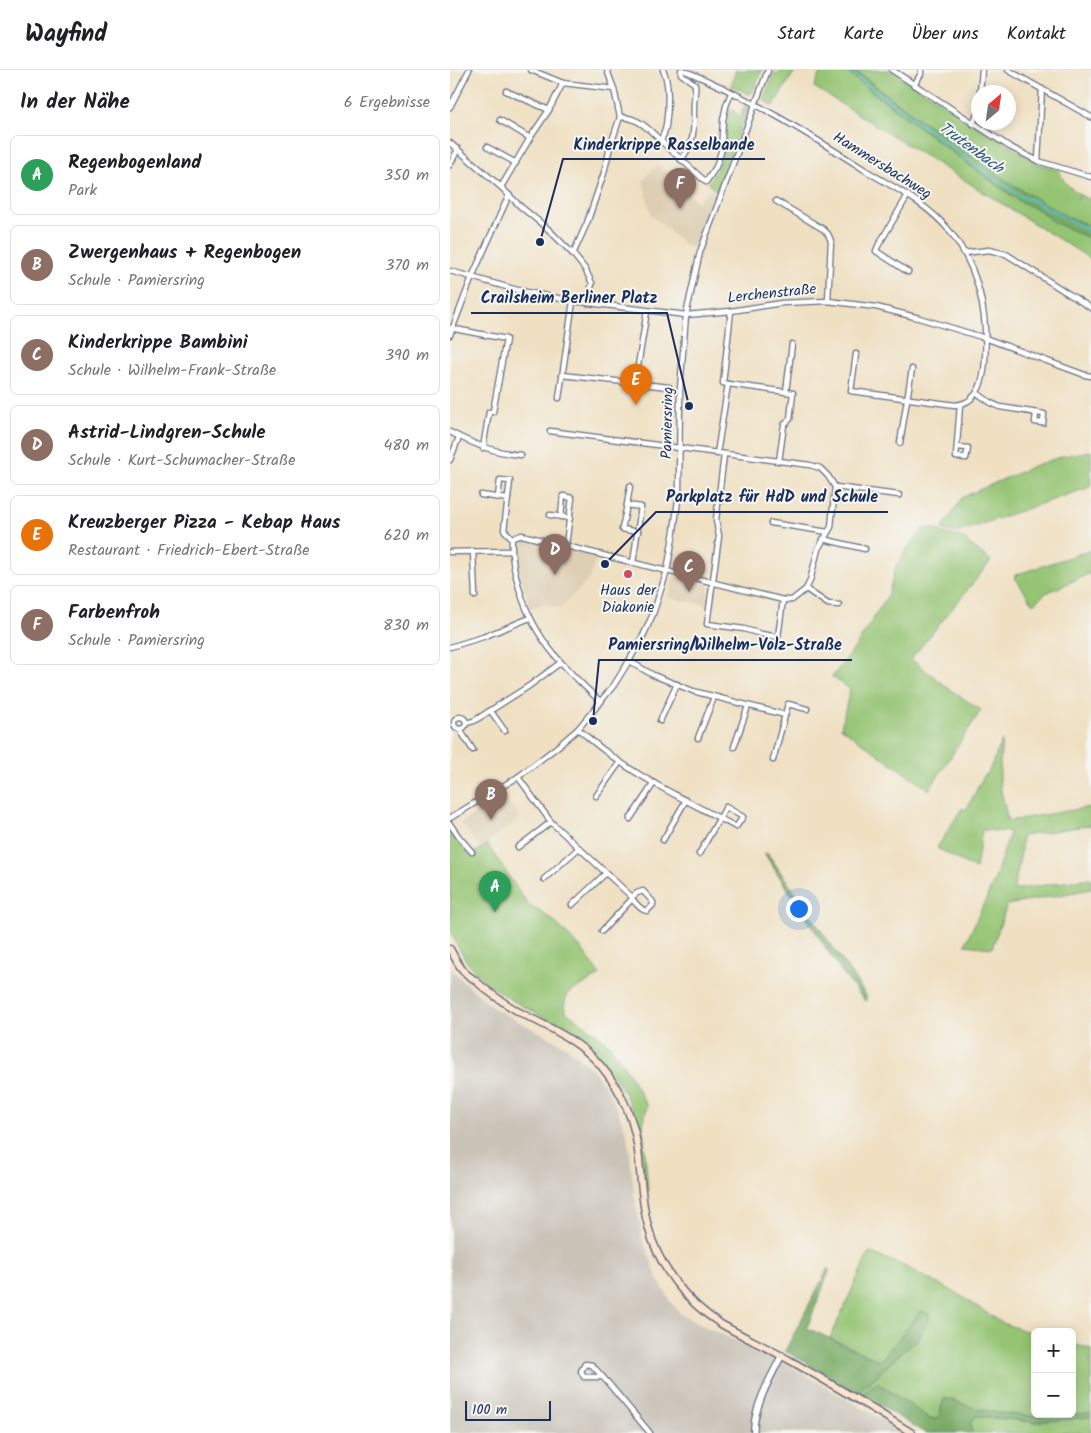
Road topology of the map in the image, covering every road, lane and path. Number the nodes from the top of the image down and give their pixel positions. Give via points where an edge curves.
1 (468, 70) edge
2 (531, 70) edge
3 (607, 70) edge
4 (663, 70) edge
5 (682, 70) edge
6 (768, 70) edge
7 (892, 70) edge
8 (921, 70) edge
9 (982, 70) edge
10 (1008, 70) edge
11 (1015, 72) edge
12 (563, 83) junction
13 (914, 85) junction
14 (981, 85) edge
15 (1042, 89) junction
16 (614, 90) junction
17 (506, 91) dead end
18 (731, 93) junction
19 (754, 104) junction
20 (450, 107) edge
21 (549, 110) junction
22 (620, 116) junction
23 (1091, 117) edge
24 (500, 120) dead end
25 (971, 123) edge
26 (983, 130) edge
27 (530, 138) junction
28 (661, 141) junction
29 (450, 143) edge
30 (487, 147) dead end
31 (458, 149) junction
32 (681, 160) junction
33 (1038, 162) junction
34 (516, 163) junction
35 (450, 165) edge
36 (1091, 176) edge
37 (501, 187) junction
38 (509, 195) junction
39 (908, 195) junction
40 (776, 202) dead end
41 (964, 253) junction
42 (573, 254) junction
43 (450, 271) edge
44 (908, 272) dead end
45 (472, 277) junction
46 (573, 301) junction
47 (828, 301) junction
48 (588, 303) junction
49 (1091, 308) edge
50 (647, 311) junction
51 (731, 311) junction
52 (686, 315) junction
53 (451, 328) edge
54 (450, 335) edge
55 (985, 338) junction
56 (792, 344) dead end
57 (856, 354) dead end
58 (912, 369) dead end
59 (562, 375) junction
60 (1090, 376) edge
61 (635, 384) junction
62 (728, 384) junction
63 (669, 388) dead end
64 (786, 392) junction
65 (977, 393) junction
66 (559, 398) dead end
67 (907, 399) junction
68 (960, 405) junction
69 (1036, 413) dead end
70 (550, 431) dead end
71 (450, 432) edge
72 (459, 437) junction
73 (900, 443) dead end
74 (957, 447) dead end
75 (483, 448) junction
76 (680, 448) junction
77 (718, 454) junction
78 (724, 454) junction
79 (520, 455) dead end
80 (450, 460) edge
81 (779, 461) junction
82 (630, 486) dead end
83 (834, 487) junction
84 (480, 495) dead end
85 (899, 495) dead end
86 (498, 497) junction
87 (508, 499) junction
88 (627, 504) junction
89 (550, 515) dead end
90 (561, 517) junction
91 (570, 518) junction
92 (771, 524) dead end
93 (638, 532) junction
94 (828, 532) junction
95 (512, 538) junction
96 (823, 539) junction
97 (566, 545) junction
98 (511, 550) junction
99 (866, 550) dead end
100 (473, 551) junction
101 (450, 552) edge
102 (634, 563) junction
103 (666, 571) junction
104 (713, 582) junction
105 (806, 589) junction
106 (475, 596) dead end
107 (783, 600) junction
108 (839, 605) dead end
109 (530, 618) junction
110 (450, 647) edge
111 (629, 661) junction
112 (560, 663) junction
113 (677, 684) junction
114 (714, 697) junction
115 (601, 702) junction
116 (748, 706) junction
117 (490, 710) junction
118 (807, 710) dead end
119 (785, 715) junction
120 (660, 721) dead end
121 (466, 722) junction
122 (461, 729) junction
123 (578, 729) junction
124 (505, 731) dead end
125 (698, 738) dead end
126 (734, 748) dead end
127 (473, 750) dead end
128 (773, 760) dead end
129 (620, 762) junction
130 (518, 777) junction
131 (654, 783) junction
132 (596, 796) dead end
133 (686, 800) junction
134 (450, 818) edge
135 (720, 818) junction
136 (630, 819) dead end
137 (551, 822) junction
138 (450, 824) edge
139 (663, 840) dead end
140 (518, 847) dead end
141 (579, 848) junction
142 (472, 852) dead end
143 (699, 854) dead end
144 (606, 873) junction
145 (544, 879) dead end
146 (572, 905) dead end
147 (602, 931) dead end
148 (450, 949) edge
149 (782, 1356) junction
150 (603, 1377) junction
151 (650, 1433) edge
152 (754, 1433) edge
153 (912, 1433) edge

1 - 20 street
2 - 12 street
3 - 16 street
4 - 28 street via 667,82 667,114
5 - 18 street, Hammersbachweg
5 - 32 street via 681,74 695,84 696,89 694,134
6 - 19 street, Pamiersring
7 - 13 street
8 - 13 street
9 - 14 street
10 - 11 street
11 - 15 street
12 - 16 street
12 - 21 street
13 - 25 street
15 - 23 street
15 - 33 street
16 - 22 street
17 - 21 street
18 - 19 street, Hammersbachweg
18 - 32 street via 722,120 716,167 706,182
19 - 39 street, Hammersbachweg
19 - 52 street, Pamiersring via 700,252
21 - 27 street
22 - 28 street via 644,125
22 - 42 street via 587,223
24 - 27 street
26 - 33 street
27 - 34 street
28 - 32 street
29 - 31 street
30 - 34 street
31 - 35 street
31 - 37 street
33 - 36 street
34 - 37 street
37 - 38 street
38 - 42 street
38 - 45 street
39 - 41 street, Hammersbachweg via 936,217
39 - 44 street via 876,251
40 - 47 street via 828,234
41 - 49 street via 989,250 1006,254
41 - 55 street, Hammersbachweg via 984,309
42 - 48 street via 592,283
43 - 45 street, Lerchenstraße
45 - 46 street, Lerchenstraße
45 - 53 street
46 - 48 street, Lerchenstraße
46 - 59 street
47 - 51 street, Lerchenstraße via 782,303
47 - 55 street, Lerchenstraße via 876,307
48 - 50 street, Lerchenstraße
50 - 52 street, Lerchenstraße
50 - 61 street
51 - 52 street, Lerchenstraße
51 - 62 street via 723,383
52 - 76 street, Pamiersring via 680,389
53 - 54 street
53 - 75 street via 506,339
55 - 60 street, Lerchenstraße
55 - 65 street, Hammersbachweg via 984,374
56 - 64 street
57 - 67 street via 851,391
58 - 67 street
59 - 61 street
59 - 66 street
61 - 63 street
62 - 64 street
62 - 77 street
64 - 81 street via 793,393
65 - 68 street
65 - 69 street via 1000,407
67 - 68 street
67 - 73 street
68 - 74 street
70 - 76 street
71 - 72 street
72 - 75 street
72 - 80 street
75 - 79 street
76 - 77 street
76 - 103 street, Pamiersring via 679,492
77 - 78 street
78 - 81 street
78 - 104 street
81 - 83 street via 820,468
82 - 88 street
83 - 85 street
83 - 94 street
84 - 86 street
86 - 87 street
86 - 87 street via 500,480 510,482
87 - 95 street via 504,530
88 - 93 street via 641,506
88 - 93 street via 622,529
89 - 90 street
90 - 91 street
90 - 91 street via 563,496 572,498
91 - 97 street
92 - 94 street
93 - 102 street
94 - 96 street
95 - 97 street via 522,535
95 - 98 street
96 - 99 street
96 - 105 street
97 - 102 street
98 - 100 street
98 - 109 street via 519,590
100 - 101 street
100 - 106 street
102 - 103 street
103 - 104 street
103 - 111 street, Pamiersring via 649,622
104 - 107 street
104 - 107 street via 707,624 778,637
105 - 107 street via 792,600
105 - 108 street via 828,604
109 - 110 street
109 - 112 street
111 - 113 street
111 - 115 street, Pamiersring
112 - 115 street
112 - 117 street
113 - 114 street
113 - 120 street
114 - 116 street
114 - 125 street
115 - 123 street, Pamiersring
116 - 119 street
116 - 126 street
117 - 121 street via 474,721
117 - 124 street
118 - 119 street via 788,704
119 - 128 street
121 - 122 street
121 - 122 street via 462,718 456,719 455,725
122 - 127 street
123 - 129 street
123 - 130 street, Pamiersring
129 - 131 street
129 - 132 street
130 - 134 street, Pamiersring
130 - 137 street
131 - 133 street
131 - 136 street
133 - 135 street
133 - 139 street
135 - 135 street via 736,827 742,817 726,807
135 - 143 street
137 - 140 street
137 - 141 street
138 - 142 street
141 - 144 street
141 - 145 street
144 - 146 street
144 - 147 street via 635,897
148 - 149 main road via 462,970 481,986 513,1008 560,1033 600,1065 614,1083 628,1111 639,1157 648,1226 662,1262 679,1287 701,1309 720,1323
149 - 152 street via 757,1408
149 - 153 main road
150 - 150 street via 592,1364 585,1364 581,1371 584,1377
150 - 151 street

